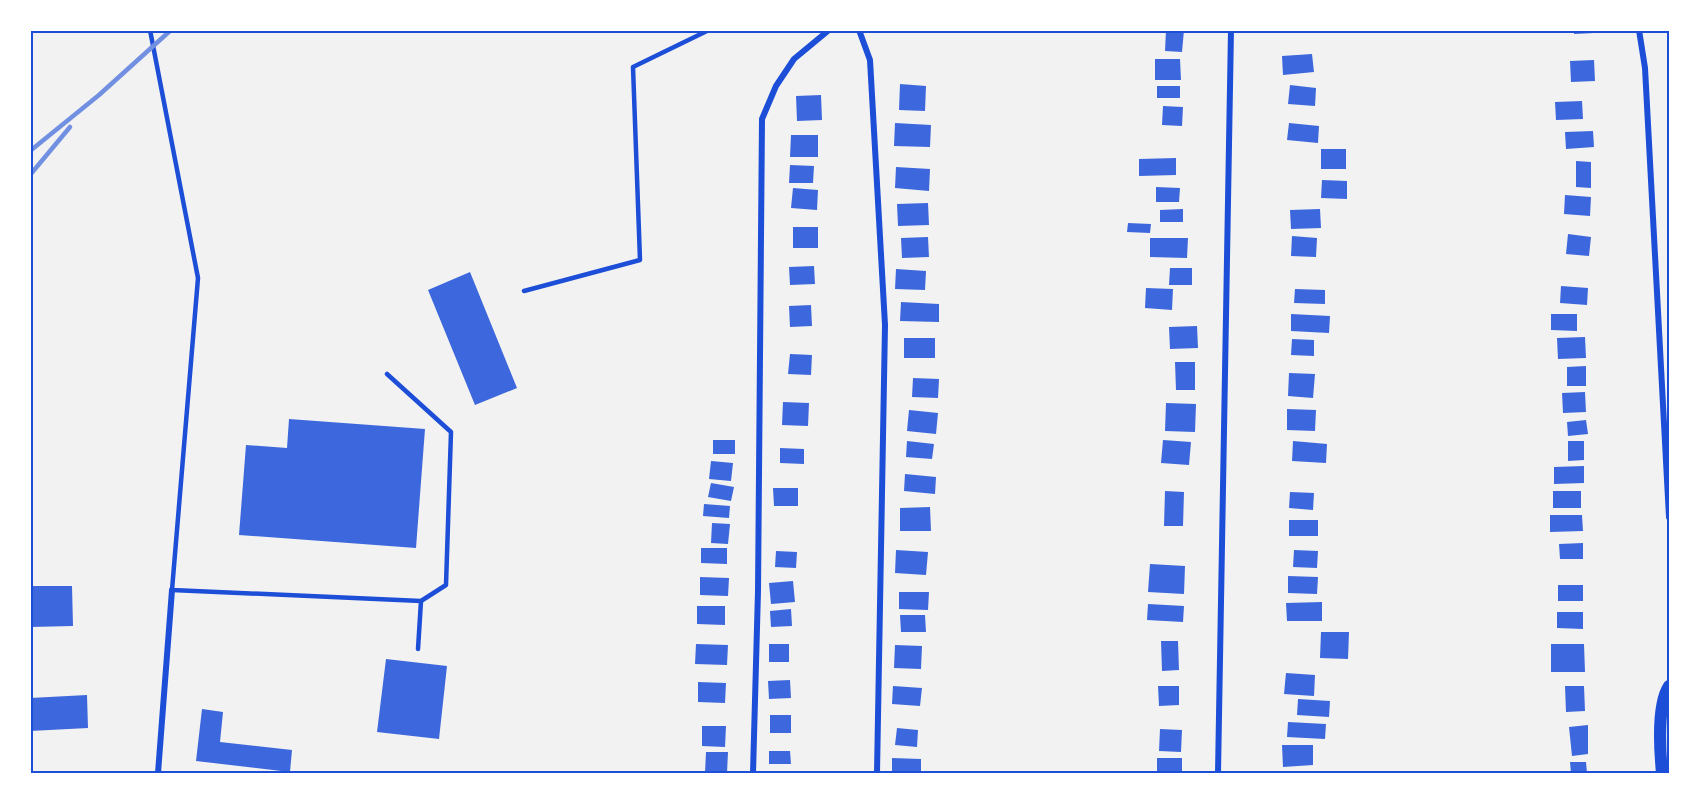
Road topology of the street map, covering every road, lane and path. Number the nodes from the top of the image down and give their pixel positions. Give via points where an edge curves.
1 (150, 30) edge
2 (709, 30) edge
3 (829, 30) edge
4 (859, 30) edge
5 (1231, 30) edge
6 (1639, 30) edge
7 (524, 291) dead end
8 (387, 374) dead end
9 (1669, 517) edge
10 (172, 590) junction
11 (421, 601) junction
12 (418, 649) dead end
13 (1669, 686) edge
14 (158, 773) edge
15 (753, 773) edge
16 (877, 773) edge
17 (1218, 773) edge
18 (1662, 773) edge

1 - 10 lane via 198,278
2 - 7 lane via 633,68 640,260
3 - 15 street via 794,59 776,86 762,119
4 - 16 street via 870,60 885,325
5 - 17 street
6 - 9 street via 1645,68
8 - 11 lane via 451,432 446,585
10 - 11 lane
10 - 14 street
11 - 12 lane
13 - 18 main road via 1659,744

